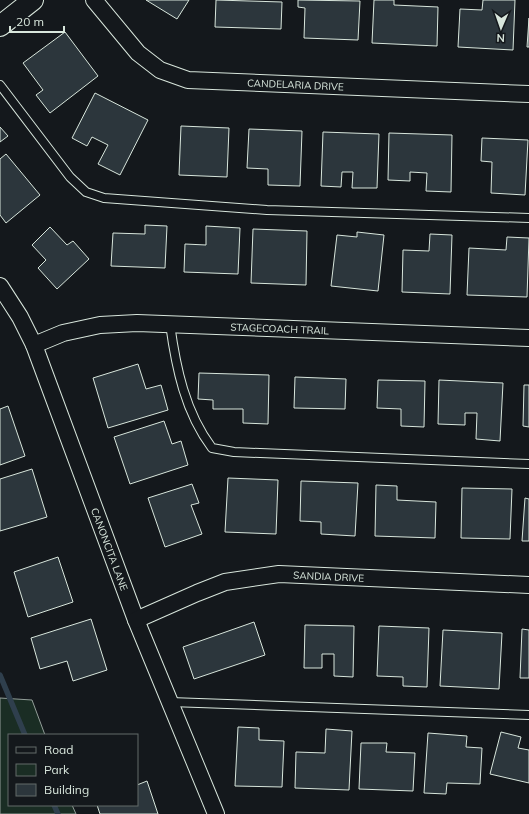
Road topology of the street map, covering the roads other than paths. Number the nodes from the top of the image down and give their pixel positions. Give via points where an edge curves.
1 (33, 0) edge
2 (94, 0) edge
3 (0, 26) edge
4 (0, 85) edge
5 (529, 94) edge
6 (529, 218) edge
7 (0, 286) edge
8 (170, 324) junction
9 (529, 338) edge
10 (34, 345) junction
11 (529, 464) edge
12 (529, 585) edge
13 (136, 620) junction
14 (170, 702) junction
15 (529, 715) edge
16 (216, 814) edge

1 - 3 street
2 - 5 street, CANDELARIA DRIVE via 138,53 160,70 188,80
4 - 6 lane via 70,177 86,192 104,198 268,210
7 - 10 street, CANONCITA LANE
8 - 9 street, STAGECOACH TRAIL
8 - 10 street, STAGECOACH TRAIL via 100,325 63,333
8 - 11 lane via 175,363 182,385 199,430 212,448 234,452
10 - 13 street, CANONCITA LANE
12 - 13 street, SANDIA DRIVE via 279,574 225,582
13 - 14 street, CANONCITA LANE
14 - 15 lane
14 - 16 street, CANONCITA LANE

